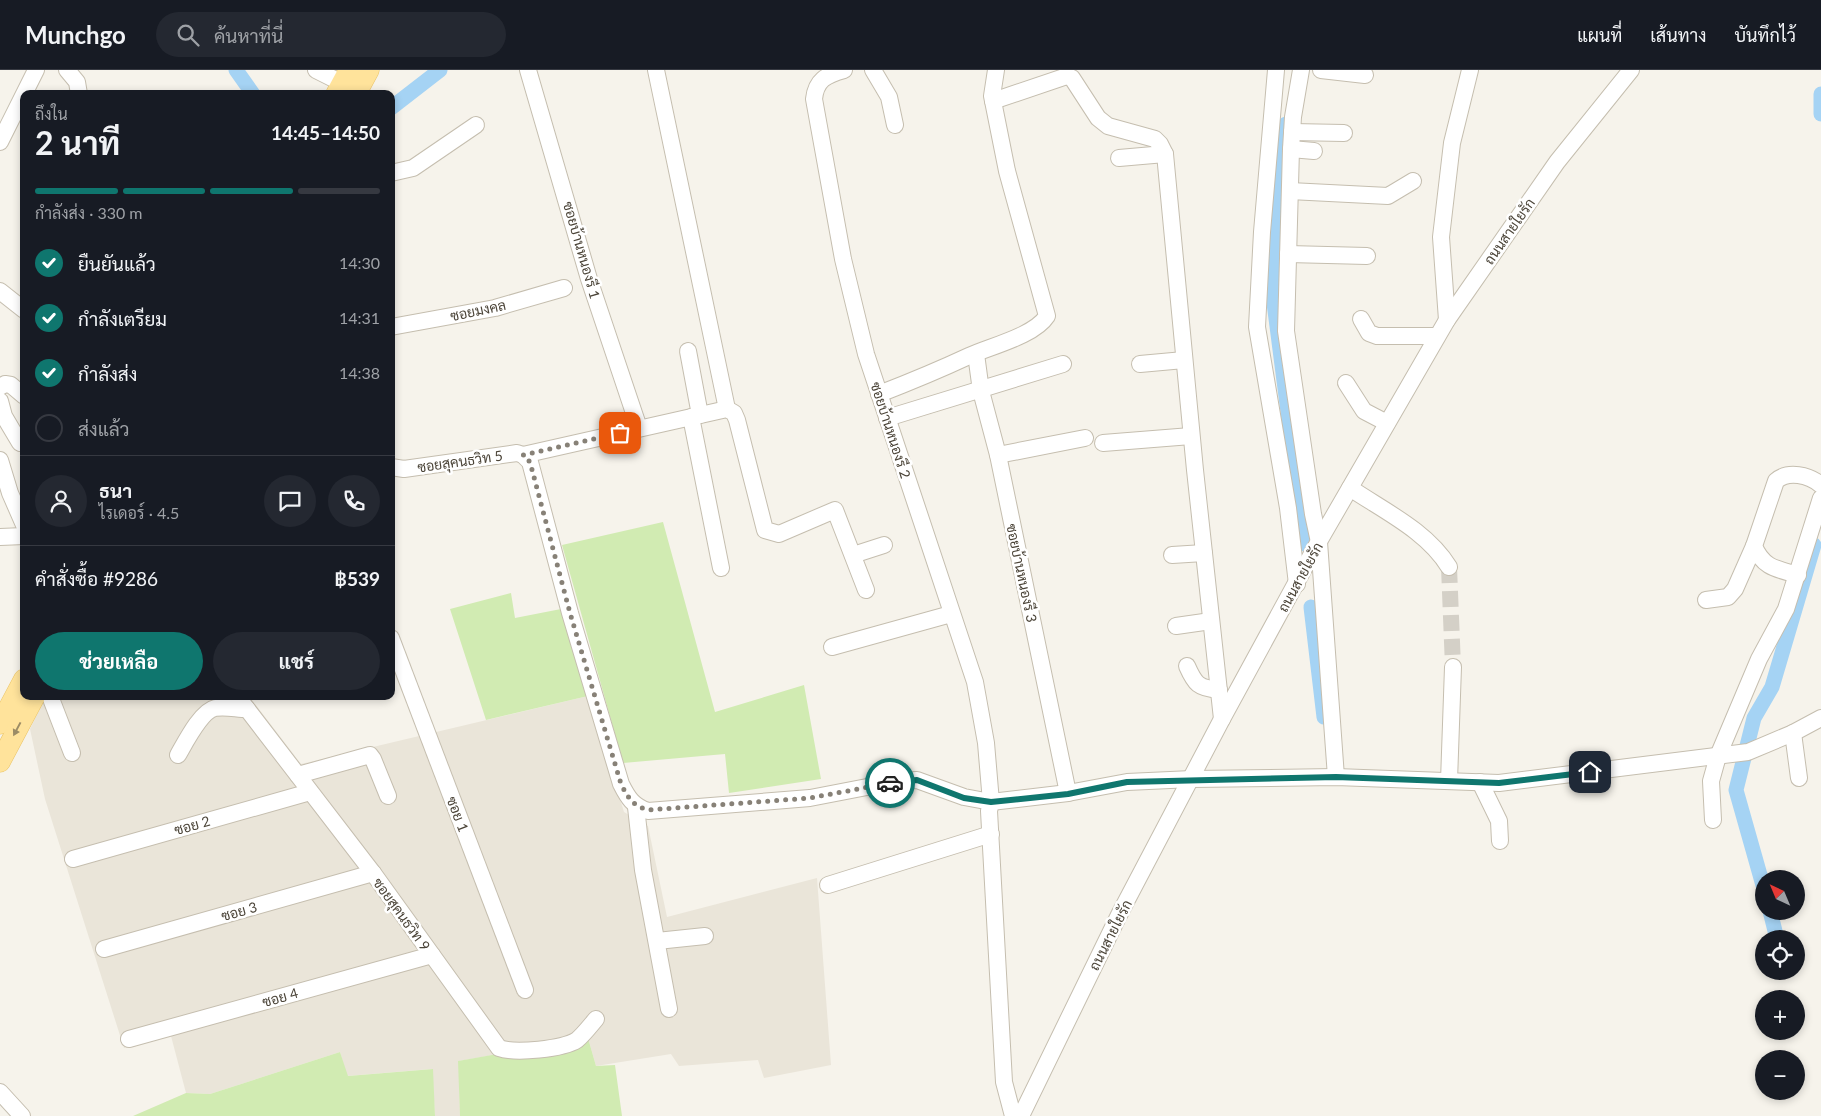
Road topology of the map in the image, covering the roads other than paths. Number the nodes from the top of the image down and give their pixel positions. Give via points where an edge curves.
1 (36, 70) edge
2 (67, 70) edge
3 (316, 70) edge
4 (369, 70) edge
5 (528, 70) edge
6 (656, 70) edge
7 (844, 70) edge
8 (873, 70) edge
9 (996, 70) edge
10 (1276, 70) edge
11 (1300, 70) edge
12 (1321, 70) edge
13 (1470, 70) edge
14 (1631, 70) edge
15 (1365, 75) dead end
16 (346, 85) edge
17 (26, 90) edge
18 (78, 90) edge
19 (993, 101) junction
20 (20, 102) edge
21 (476, 125) dead end
22 (895, 125) dead end
23 (1292, 132) junction
24 (1344, 133) dead end
25 (0, 142) edge
26 (1291, 149) junction
27 (1314, 151) dead end
28 (1165, 154) junction
29 (1119, 158) dead end
30 (395, 172) edge
31 (1413, 181) dead end
32 (1290, 191) junction
33 (1288, 254) junction
34 (1367, 256) dead end
35 (564, 288) dead end
36 (0, 291) edge
37 (20, 307) edge
38 (1361, 319) dead end
39 (1447, 320) junction
40 (395, 326) edge
41 (1437, 336) junction
42 (688, 351) dead end
43 (976, 354) junction
44 (1184, 360) junction
45 (1063, 364) dead end
46 (1140, 364) dead end
47 (1346, 383) dead end
48 (0, 387) edge
49 (981, 391) junction
50 (20, 393) edge
51 (879, 394) junction
52 (0, 401) edge
53 (727, 409) junction
54 (696, 416) junction
55 (887, 418) junction
56 (1387, 423) junction
57 (639, 428) junction
58 (1192, 436) junction
59 (20, 438) edge
60 (1085, 438) dead end
61 (1103, 442) dead end
62 (20, 443) edge
63 (523, 455) junction
64 (998, 456) junction
65 (1, 462) edge
66 (395, 468) edge
67 (1821, 485) edge
68 (1350, 488) junction
69 (1821, 498) edge
70 (20, 514) edge
71 (20, 536) edge
72 (0, 537) edge
73 (1319, 542) junction
74 (884, 545) dead end
75 (1754, 546) junction
76 (1204, 553) junction
77 (1172, 555) dead end
78 (853, 556) junction
79 (1449, 567) tunnel mouth
80 (721, 568) dead end
81 (1798, 574) junction
82 (1297, 584) junction
83 (866, 590) dead end
84 (1706, 600) dead end
85 (952, 614) junction
86 (1211, 621) junction
87 (1176, 626) dead end
88 (832, 647) dead end
89 (395, 649) edge
90 (1187, 666) dead end
91 (1454, 666) tunnel mouth
92 (20, 684) edge
93 (1219, 690) junction
94 (33, 700) edge
95 (52, 700) edge
96 (240, 700) edge
97 (5, 701) edge
98 (247, 709) junction
99 (1821, 718) edge
100 (1222, 720) junction
101 (0, 724) edge
102 (1792, 733) junction
103 (72, 754) dead end
104 (178, 755) dead end
105 (1718, 756) junction
106 (0, 762) edge
107 (298, 775) junction
108 (1336, 777) junction
109 (1799, 778) dead end
110 (1192, 779) junction
111 (1449, 781) junction
112 (1480, 782) junction
113 (310, 792) junction
114 (1068, 794) junction
115 (388, 796) dead end
116 (991, 802) junction
117 (636, 807) junction
118 (1713, 820) dead end
119 (991, 834) junction
120 (1500, 841) dead end
121 (73, 859) dead end
122 (373, 873) junction
123 (828, 885) dead end
124 (705, 936) dead end
125 (657, 941) junction
126 (104, 949) dead end
127 (432, 955) junction
128 (525, 990) dead end
129 (669, 1009) dead end
130 (596, 1019) dead end
131 (129, 1039) dead end
132 (0, 1092) edge
133 (22, 1116) edge
134 (1013, 1116) edge
135 (1021, 1116) edge

1 - 17 street
2 - 18 street via 77,82
3 - 16 street
4 - 16 main road
5 - 57 street, ซอยบ้านหนองรี 1 via 589,279
6 - 53 street
7 - 51 street, ซอยบ้านหนองรี 2 via 819,81 814,99 843,259
8 - 22 street via 889,97
9 - 19 street via 992,85
10 - 82 street via 1262,232 1258,327 1288,508
11 - 23 street
12 - 15 street
13 - 39 street via 1452,143 1441,237
14 - 39 street, ถนนสายใยรัก via 1557,162
19 - 28 street via 1068,76 1098,118 1117,131 1155,139
19 - 43 street via 1007,171 1047,316 1037,326
20 - 25 street
21 - 30 street via 413,168
23 - 24 street
23 - 26 street
26 - 27 street
26 - 32 street
28 - 29 street
28 - 44 street
31 - 32 street via 1388,196
32 - 33 street
33 - 34 street
33 - 73 street via 1286,331 1312,514
35 - 40 street, ซอยมงคล via 495,308
36 - 37 street
38 - 41 street via 1369,333 1377,336
39 - 41 street, ถนนสายใยรัก
41 - 56 street, ถนนสายใยรัก
42 - 54 street
43 - 49 street, ซอยบ้านหนองรี 3
43 - 51 street
44 - 46 street
44 - 58 street
45 - 49 street
47 - 56 street via 1364,411
48 - 50 street via 11,385
49 - 55 street
49 - 64 street, ซอยบ้านหนองรี 3
51 - 55 street, ซอยบ้านหนองรี 2
52 - 59 street via 4,416
53 - 54 street
53 - 78 street via 737,420 765,530 779,534 835,510
54 - 57 street
54 - 80 street
55 - 85 street, ซอยบ้านหนองรี 2
56 - 68 street, ถนนสายใยรัก
57 - 63 street
58 - 61 street
58 - 76 street
60 - 64 street
62 - 65 street
63 - 66 street, ซอยสุคนธวิท 5
63 - 117 street, ซอยสุคนธวิท 5 via 530,462 570,613 621,784
64 - 114 street, ซอยบ้านหนองรี 3
65 - 70 street
67 - 75 street via 1791,473 1776,481
68 - 73 street, ถนนสายใยรัก
68 - 79 street via 1434,547
69 - 81 street
71 - 72 street
73 - 82 street, ถนนสายใยรัก
73 - 108 street
74 - 78 street
75 - 81 street via 1759,559 1771,567
75 - 84 street via 1735,589 1728,597
76 - 77 street
76 - 86 street
78 - 83 street
81 - 105 street via 1786,610 1759,659
82 - 100 street, ถนนสายใยรัก
85 - 88 street
85 - 116 street, ซอยบ้านหนองรี 2 via 983,714
86 - 87 street
86 - 93 street
89 - 128 street, ซอย 1
90 - 93 street via 1201,687
91 - 111 street
92 - 97 main road
93 - 100 street
94 -> 106 main road
95 - 103 street
96 - 98 street, ซอยสุคนธวิท 9
97 - 101 main road
98 - 104 street via 214,708 208,711
98 - 107 street, ซอยสุคนธวิท 9
99 - 102 street
100 - 110 street, ถนนสายใยรัก
102 - 105 street via 1742,753
102 - 109 street
105 - 112 street via 1499,783
105 - 118 street via 1711,781
107 - 113 street, ซอยสุคนธวิท 9
107 - 115 street via 370,756
108 - 110 street
108 - 111 street
110 - 114 street via 1127,782
110 - 135 street, ถนนสายใยรัก via 1119,915
111 - 112 street
112 - 120 street via 1499,821
113 - 121 street, ซอย 2
113 - 122 street, ซอยสุคนธวิท 9
114 - 116 street
116 - 117 street via 964,798 917,780 784,801 648,810
116 - 119 street, ซอยบ้านหนองรี 2
117 - 125 street via 640,853
119 - 123 street
119 - 134 street, ซอยบ้านหนองรี 2 via 1004,1082
122 - 126 street, ซอย 3
122 - 127 street, ซอยสุคนธวิท 9
124 - 125 street
125 - 129 street
127 - 130 street, ซอยสุคนธวิท 9 via 499,1048 508,1052 568,1044 578,1039
127 - 131 street, ซอย 4
132 - 133 street

